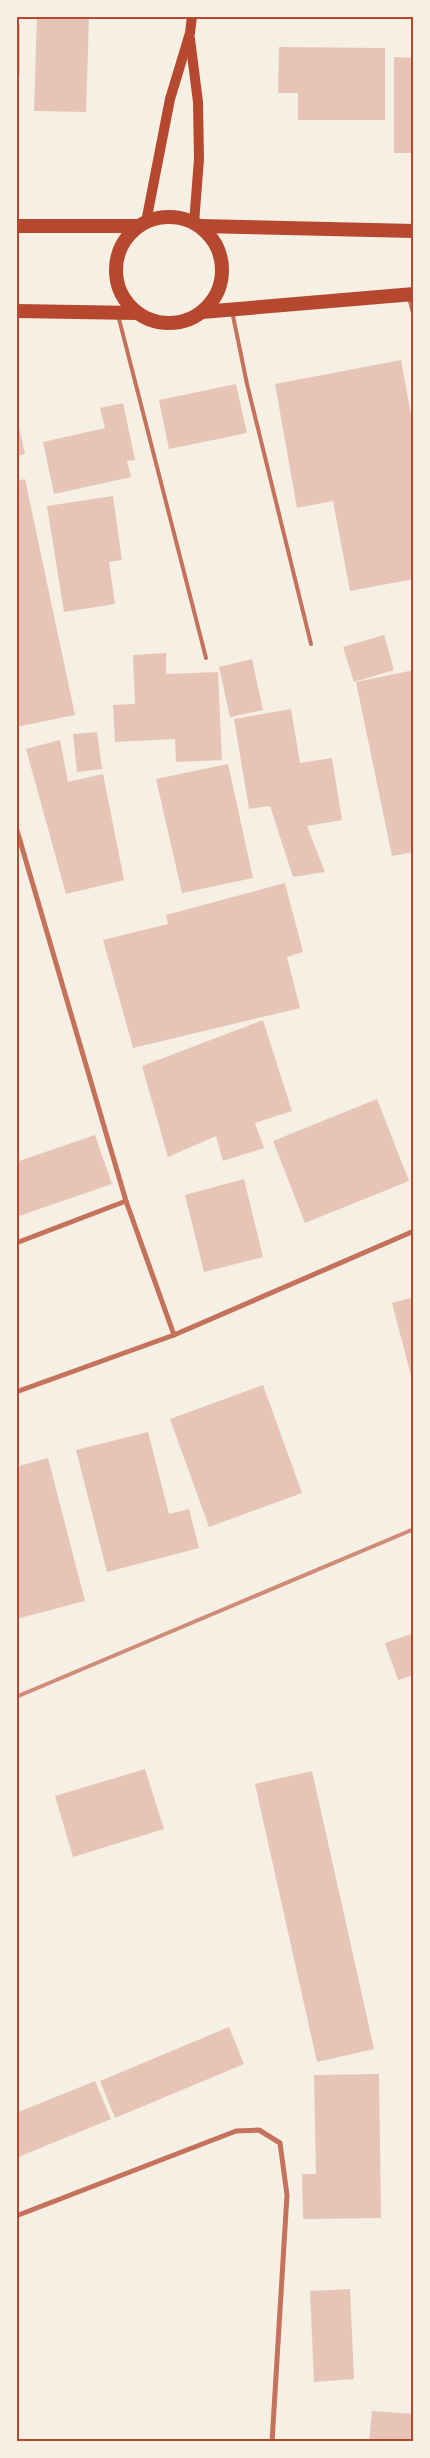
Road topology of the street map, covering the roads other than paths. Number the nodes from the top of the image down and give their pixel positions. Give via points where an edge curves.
1 (192, 16) edge
2 (190, 33) junction
3 (142, 224) junction
4 (196, 225) junction
5 (16, 226) edge
6 (414, 232) edge
7 (411, 294) edge
8 (231, 309) junction
9 (16, 311) edge
10 (117, 312) junction
11 (202, 312) junction
12 (137, 313) junction
13 (414, 315) edge
14 (311, 644) dead end
15 (206, 658) dead end
16 (16, 827) edge
17 (126, 1202) junction
18 (414, 1231) edge
19 (16, 1242) edge
20 (174, 1335) junction
21 (16, 1392) edge
22 (16, 2216) edge
23 (272, 2442) edge

1 - 2 main road
2 - 3 main road via 170,99
2 - 4 main road via 198,102
3 - 4 highway via 170,217
3 - 5 highway
3 - 12 highway via 122,244 116,269 121,293
4 - 6 highway
4 - 11 highway via 210,235 221,261 222,275 212,302
7 - 8 highway
7 - 13 street
8 - 11 highway
8 - 14 lane
9 - 10 highway
10 - 12 highway
10 - 15 lane
11 - 12 highway via 190,319 163,324
16 - 17 street
17 - 19 street
17 - 20 street
18 - 20 street
20 - 21 street
22 - 23 street via 236,2131 259,2130 280,2143 287,2195

